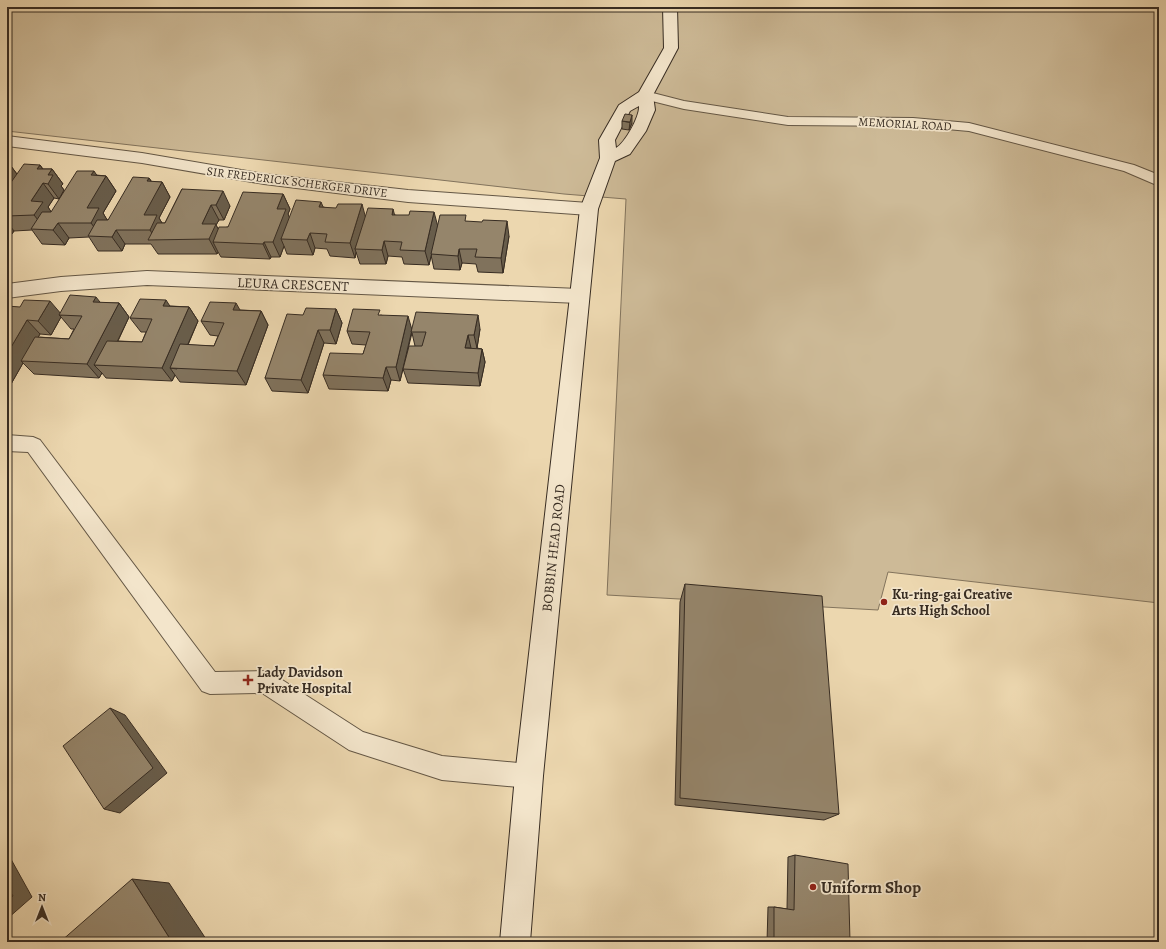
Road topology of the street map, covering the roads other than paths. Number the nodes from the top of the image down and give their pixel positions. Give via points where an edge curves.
1 (670, 7) edge
2 (644, 95) junction
3 (7, 141) edge
4 (608, 158) junction
5 (1159, 181) edge
6 (589, 209) junction
7 (7, 291) edge
8 (579, 296) junction
9 (7, 443) edge
10 (529, 776) junction
11 (515, 942) edge

1 - 2 main road, BOBBIN HEAD ROAD via 671,48
2 - 4 main road, BOBBIN HEAD ROAD via 624,108 607,140
2 - 4 main road via 647,110 638,131 624,150
2 - 5 lane, MEMORIAL ROAD via 684,105 788,121 913,122 970,127 1129,168
3 - 6 main road, SIR FREDERICK SCHERGER DRIVE via 142,158 264,180 408,196
4 - 6 main road, BOBBIN HEAD ROAD
6 - 8 main road, BOBBIN HEAD ROAD
7 - 8 main road, LEURA CRESCENT via 147,278
8 - 10 main road, BOBBIN HEAD ROAD
9 - 10 lane via 33,445 210,683 265,682 357,742 442,768
10 - 11 main road, BOBBIN HEAD ROAD

